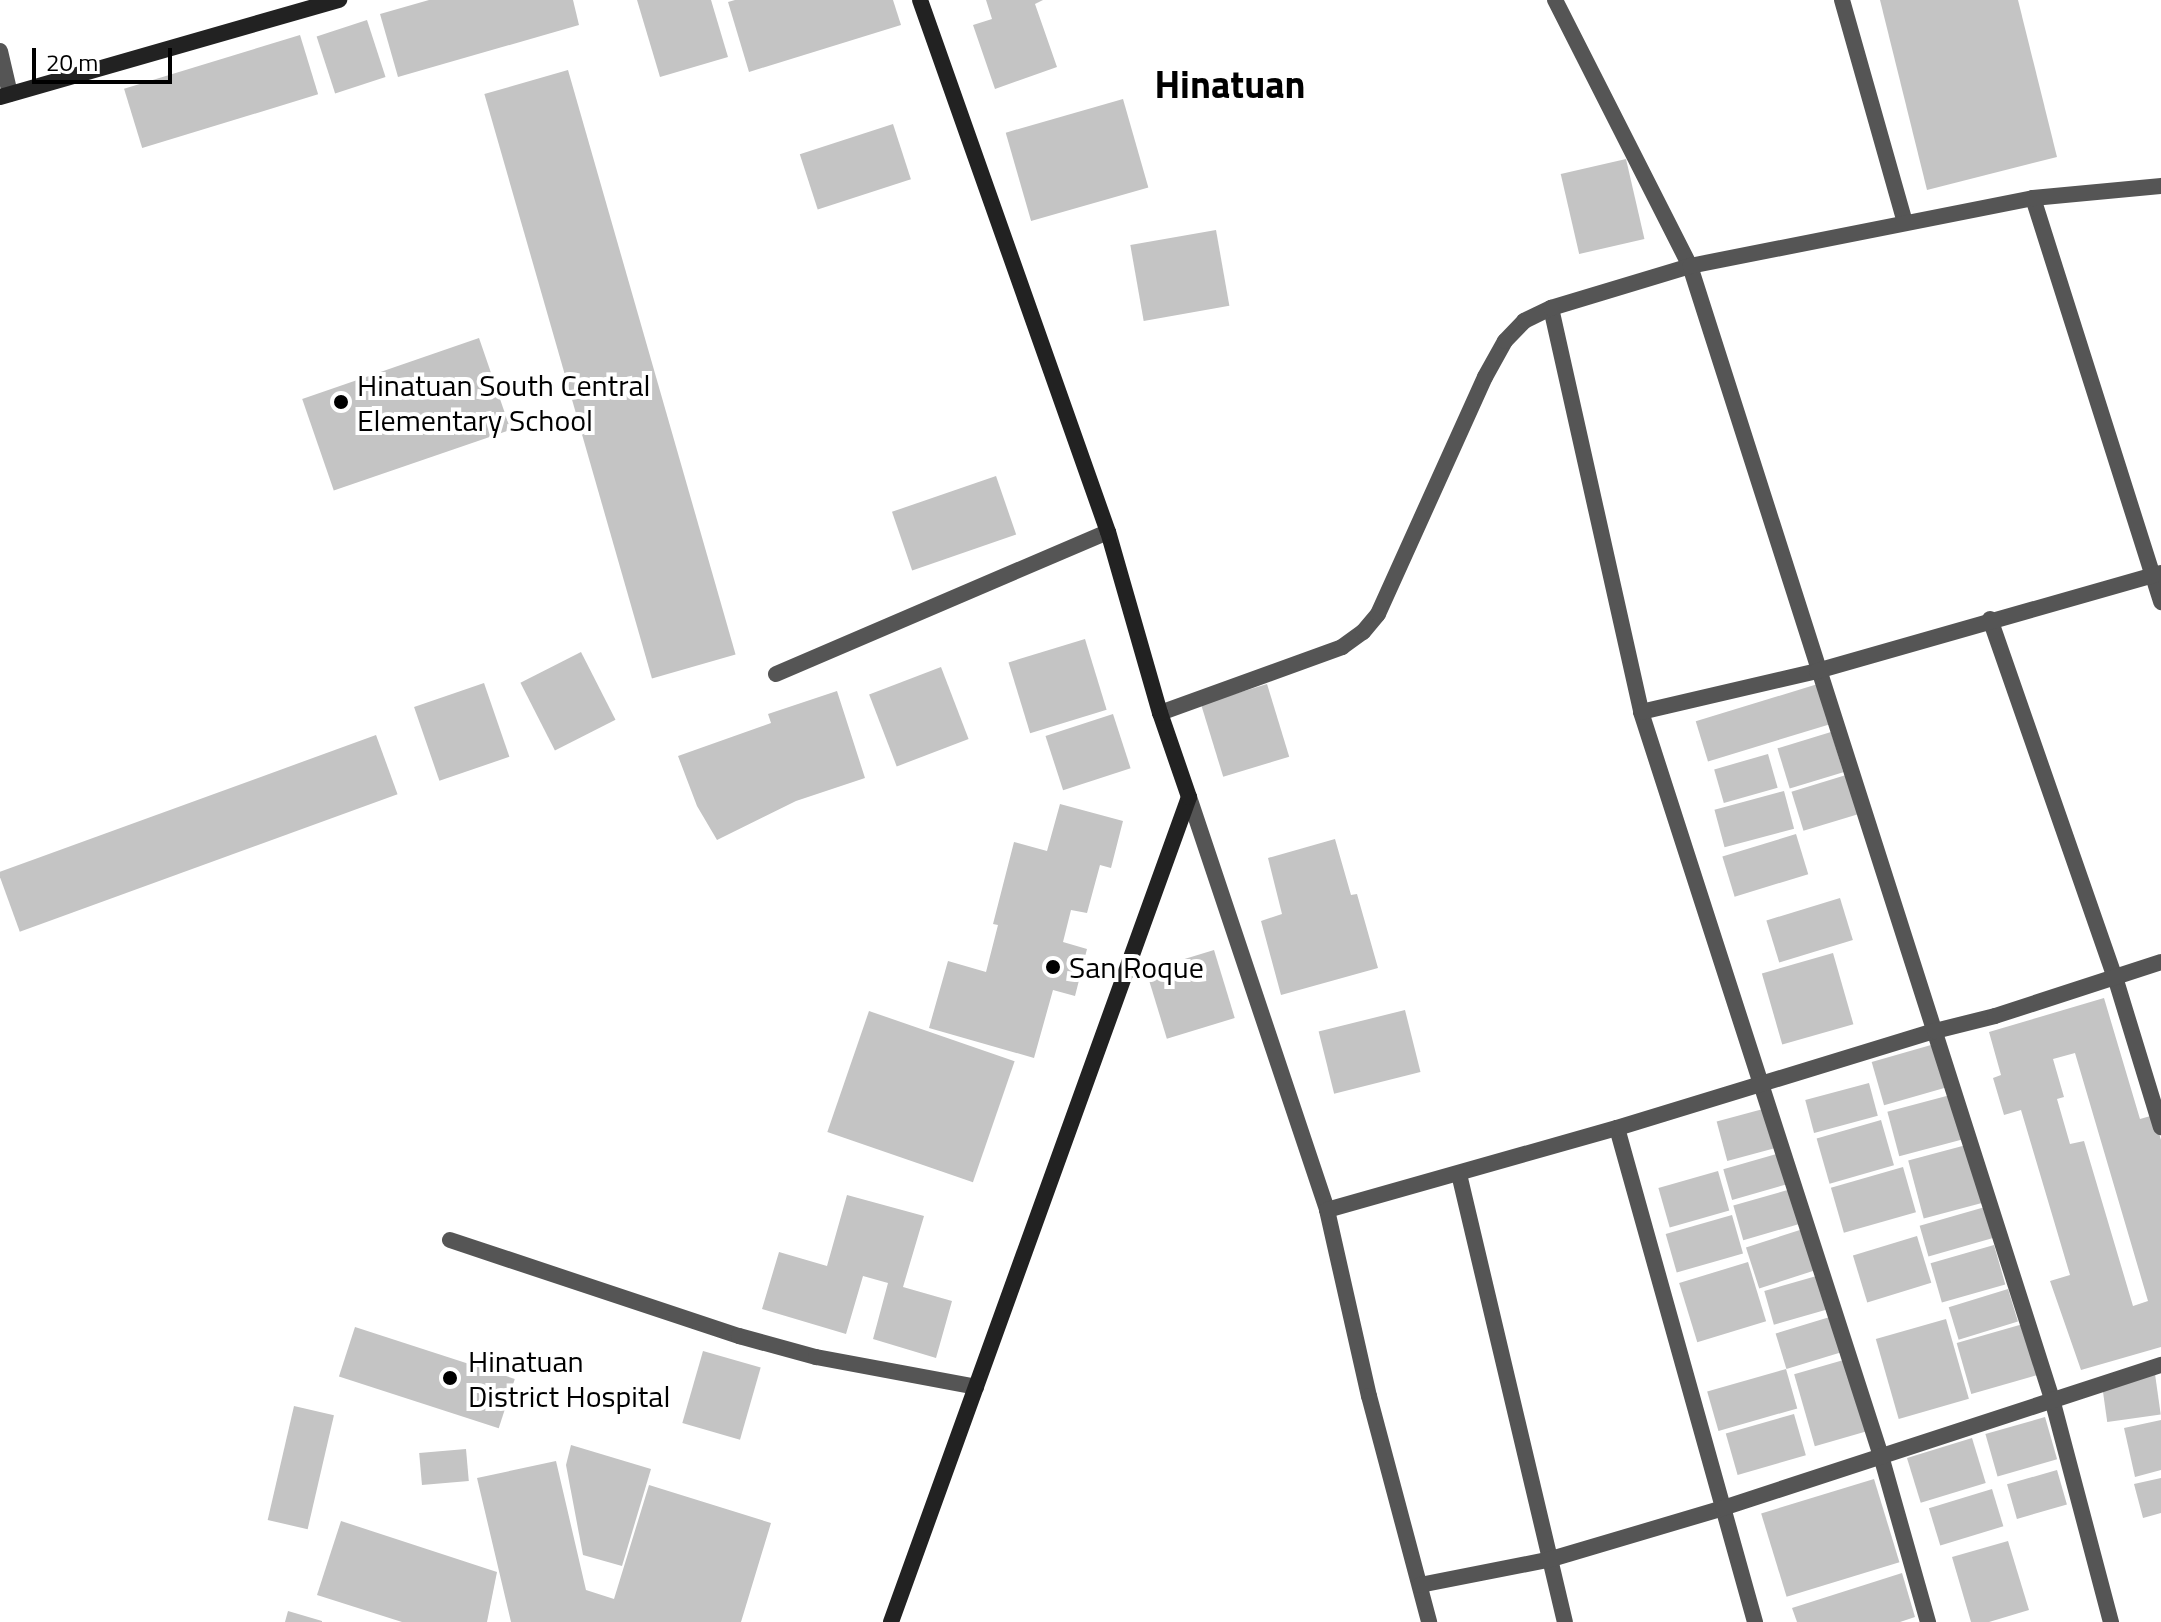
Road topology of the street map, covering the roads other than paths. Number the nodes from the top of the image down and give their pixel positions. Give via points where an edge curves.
1 (339, 0) edge
2 (920, 0) edge
3 (1555, 0) edge
4 (1842, 0) edge
5 (287, 7) edge
6 (0, 51) edge
7 (5, 95) edge
8 (2161, 186) edge
9 (2033, 198) junction
10 (1905, 222) junction
11 (1690, 266) junction
12 (1551, 308) junction
13 (1108, 532) junction
14 (2156, 575) edge
15 (2161, 602) edge
16 (1990, 619) junction
17 (1817, 671) junction
18 (776, 674) dead end
19 (1641, 712) junction
20 (1160, 713) junction
21 (1189, 797) junction
22 (2161, 962) edge
23 (2115, 977) junction
24 (1935, 1031) junction
25 (1759, 1084) junction
26 (2161, 1127) edge
27 (1617, 1128) junction
28 (1459, 1174) junction
29 (1327, 1210) junction
30 (450, 1240) dead end
31 (2161, 1365) edge
32 (976, 1387) junction
33 (2052, 1399) junction
34 (1881, 1456) junction
35 (1723, 1508) junction
36 (1548, 1560) junction
37 (1420, 1585) junction
38 (891, 1622) edge
39 (1429, 1622) edge
40 (1565, 1622) edge
41 (1755, 1622) edge
42 (1928, 1622) edge
43 (2111, 1622) edge

1 - 5 street
2 - 13 street
3 - 11 street
4 - 10 street
5 - 7 street
6 - 7 street
8 - 9 street
9 - 10 street
9 - 14 street
10 - 11 street
11 - 12 street
11 - 17 street
12 - 19 street
12 - 20 street via 1524,321 1505,341 1378,614 1363,632 1329,652
13 - 18 street
13 - 20 street
14 - 15 street
14 - 16 street
16 - 17 street
16 - 23 street
17 - 19 street
17 - 24 street
19 - 25 street
20 - 21 street
21 - 29 street
21 - 32 street
22 - 23 street
23 - 24 street
23 - 26 street
24 - 25 street
24 - 33 street
25 - 27 street
25 - 34 street
27 - 28 street
27 - 35 street
28 - 29 street
28 - 36 street
29 - 37 street via 1369,1396
30 - 32 street via 739,1336 816,1357
31 - 33 street
32 - 38 street
33 - 34 street
33 - 43 street
34 - 35 street
34 - 42 street
35 - 36 street
35 - 41 street
36 - 37 street
36 - 40 street
37 - 39 street

